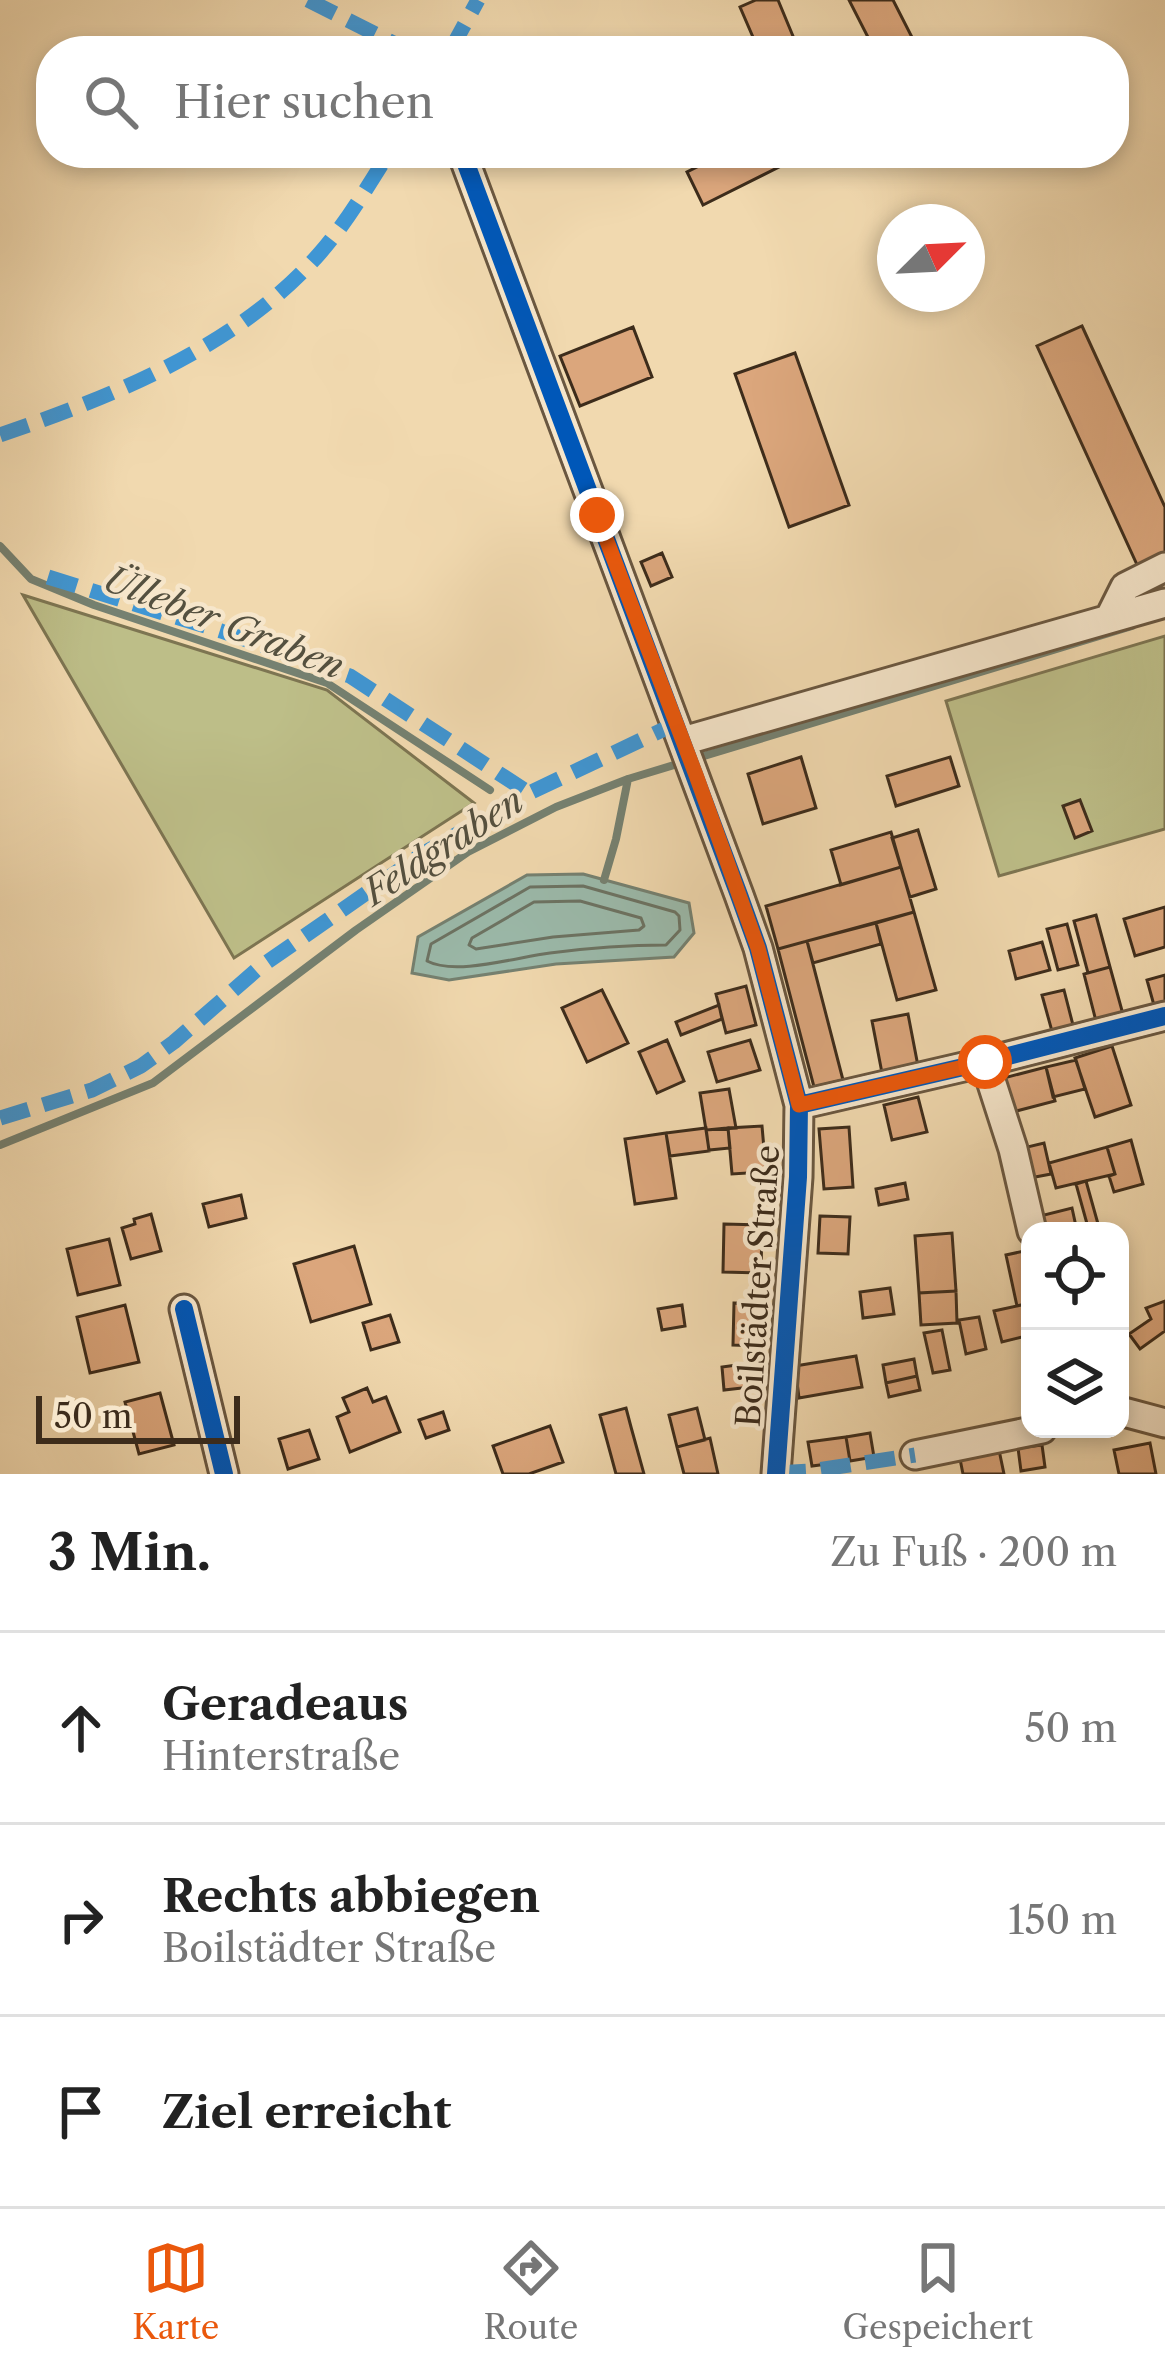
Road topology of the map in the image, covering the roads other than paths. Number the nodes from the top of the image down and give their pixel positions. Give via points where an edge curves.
1 (468, 168) edge
2 (1165, 567) edge
3 (1165, 603) edge
4 (1109, 620) junction
5 (689, 756) junction
6 (1165, 1016) edge
7 (985, 1062) junction
8 (799, 1105) junction
9 (1030, 1222) edge
10 (184, 1309) dead end
11 (1129, 1413) edge
12 (1165, 1423) edge
13 (1021, 1433) edge
14 (915, 1455) dead end
15 (776, 1473) edge
16 (224, 1474) edge
17 (760, 1474) edge

1 - 5 street, Boilstädter Straße
2 - 4 street via 1125,587
3 - 4 street
4 - 5 street
5 - 8 street, Boilstädter Straße via 758,948
6 - 7 street
7 - 8 street
7 - 9 street
8 - 15 street, Boilstädter Straße
10 - 16 street
11 - 12 street
13 - 14 street
15 - 17 street

